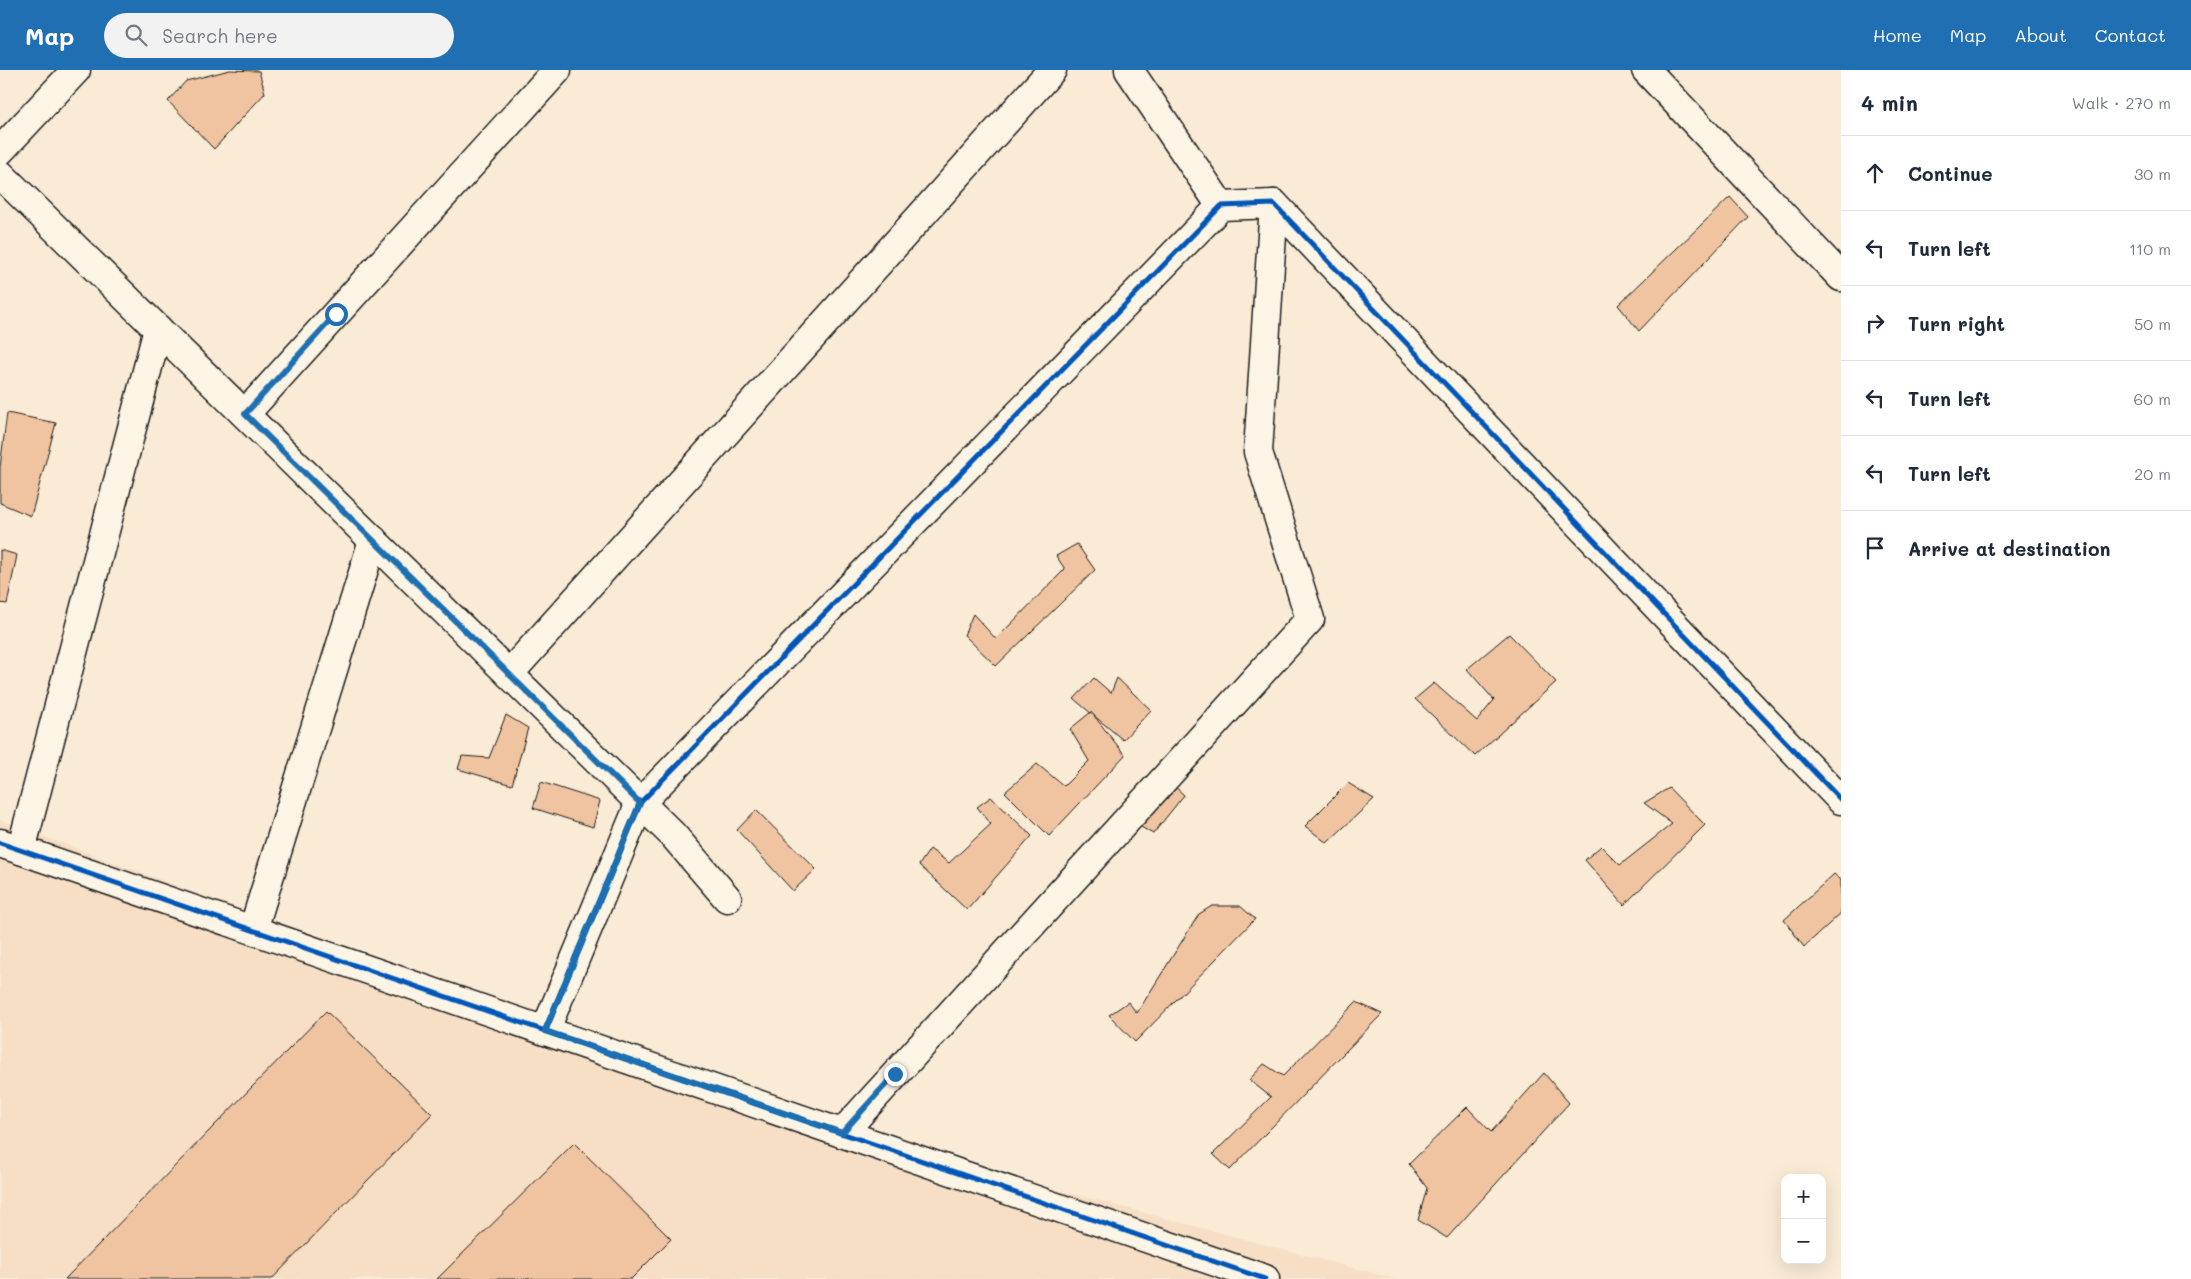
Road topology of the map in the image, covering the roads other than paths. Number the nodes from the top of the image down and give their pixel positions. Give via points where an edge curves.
1 (76, 70) edge
2 (557, 70) edge
3 (1052, 70) edge
4 (1129, 70) edge
5 (1646, 70) edge
6 (0, 150) edge
7 (0, 174) edge
8 (1274, 204) junction
9 (1221, 206) junction
10 (1841, 277) edge
11 (158, 329) junction
12 (245, 414) junction
13 (373, 540) junction
14 (509, 674) junction
15 (1841, 800) edge
16 (640, 803) junction
17 (10, 847) edge
18 (728, 898) dead end
19 (253, 930) junction
20 (545, 1031) junction
21 (842, 1133) junction
22 (1265, 1279) edge

1 - 6 street
2 - 12 street
3 - 14 street
4 - 9 street
5 - 10 street
7 - 11 street
8 - 9 street
8 - 15 street
8 - 21 street via 1258,452 1310,619
9 - 16 street
11 - 12 street
11 - 17 street
12 - 13 street
13 - 14 street
13 - 19 street
14 - 16 street
16 - 18 street
16 - 20 street
17 - 19 street
19 - 20 street
20 - 21 street
21 - 22 street

